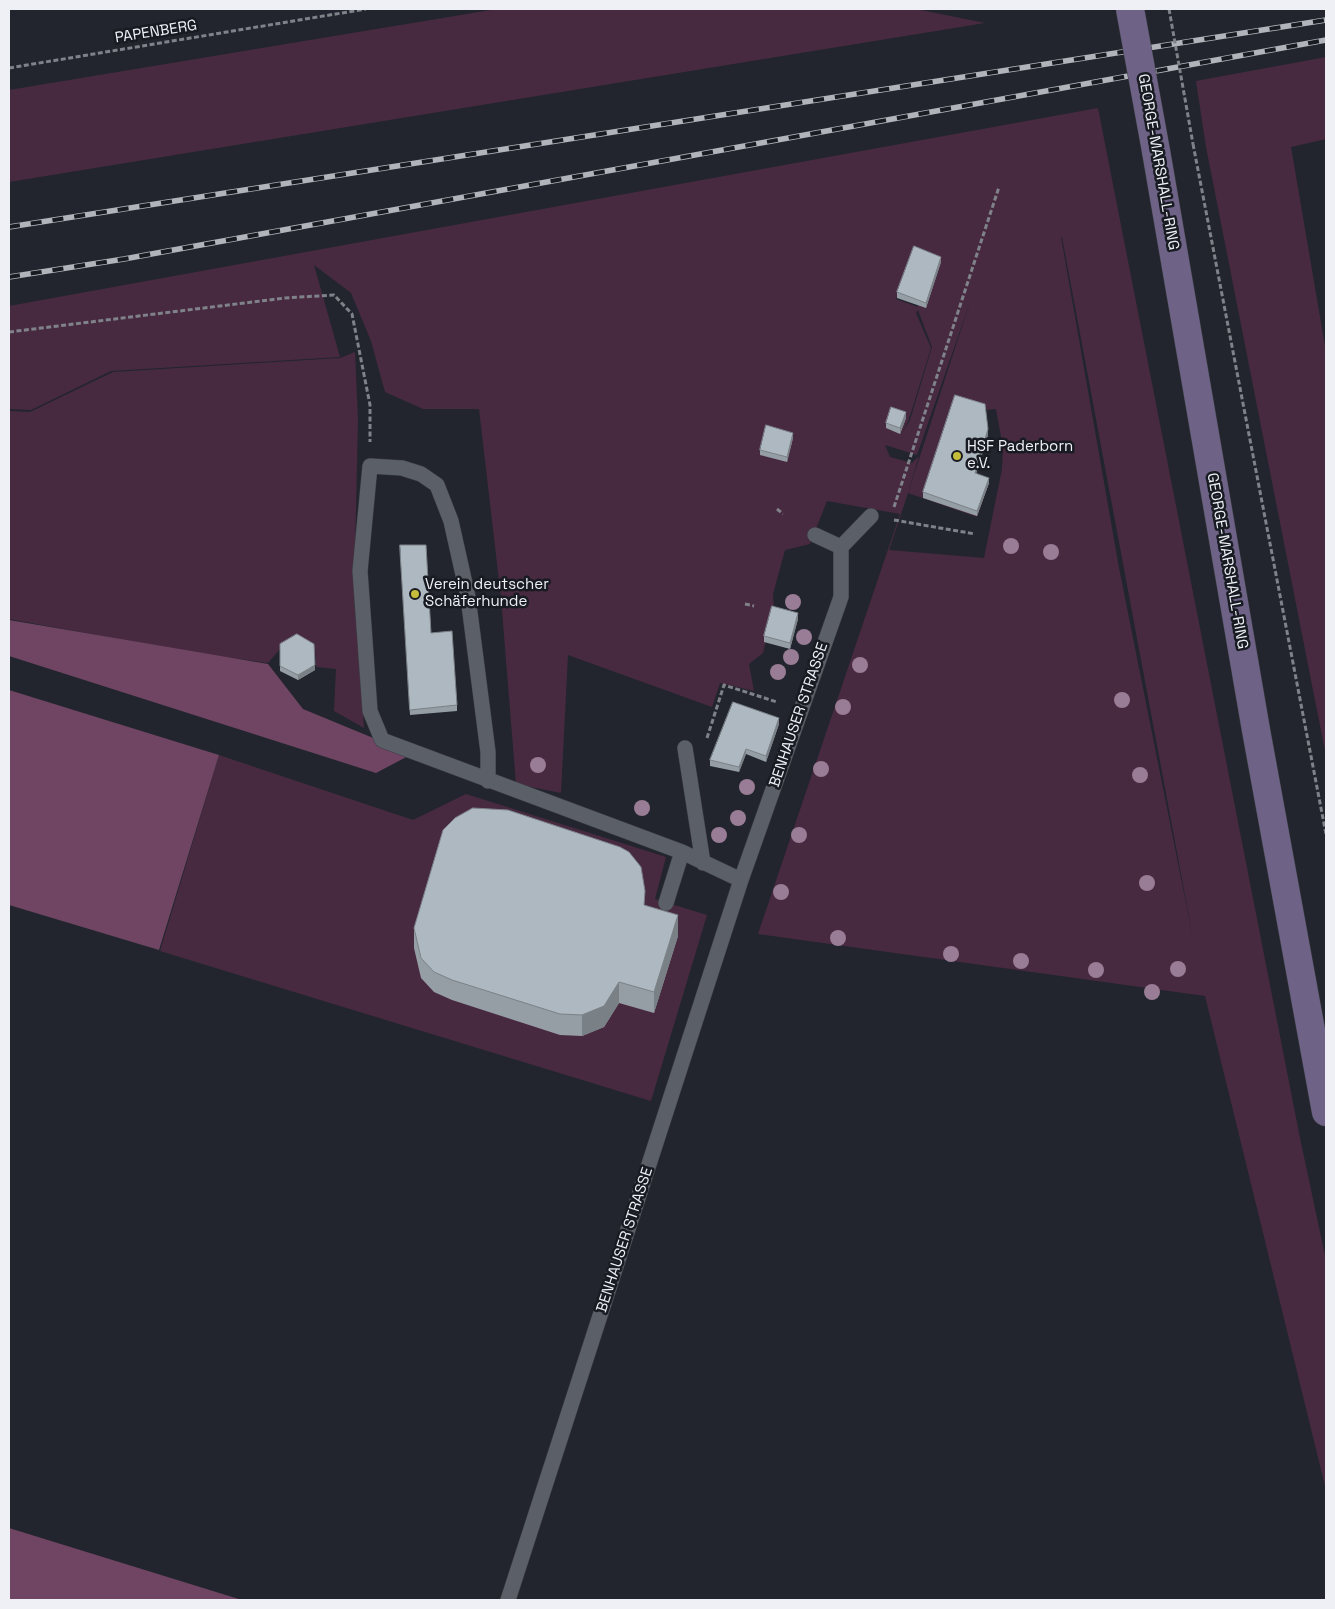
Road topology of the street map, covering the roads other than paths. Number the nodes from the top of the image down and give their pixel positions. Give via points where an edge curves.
1 (1130, 9) edge
2 (871, 516) road end
3 (815, 535) dead end
4 (841, 547) junction
5 (686, 753) road end
6 (488, 781) junction
7 (682, 852) junction
8 (703, 862) junction
9 (741, 880) junction
10 (666, 903) dead end
11 (1326, 1112) edge
12 (508, 1600) edge

1 - 11 main road, GEORGE-MARSHALL-RING, bridge
2 - 4 lane
3 - 4 lane
4 - 9 lane, BENHAUSER STRASSE via 841,597
5 - 8 lane
6 - 6 lane via 382,740 370,711 360,571 370,466 402,468 421,474 437,485 451,521 468,597 488,752
6 - 7 lane
7 - 8 lane
7 - 10 lane
8 - 9 lane
9 - 12 lane, BENHAUSER STRASSE

